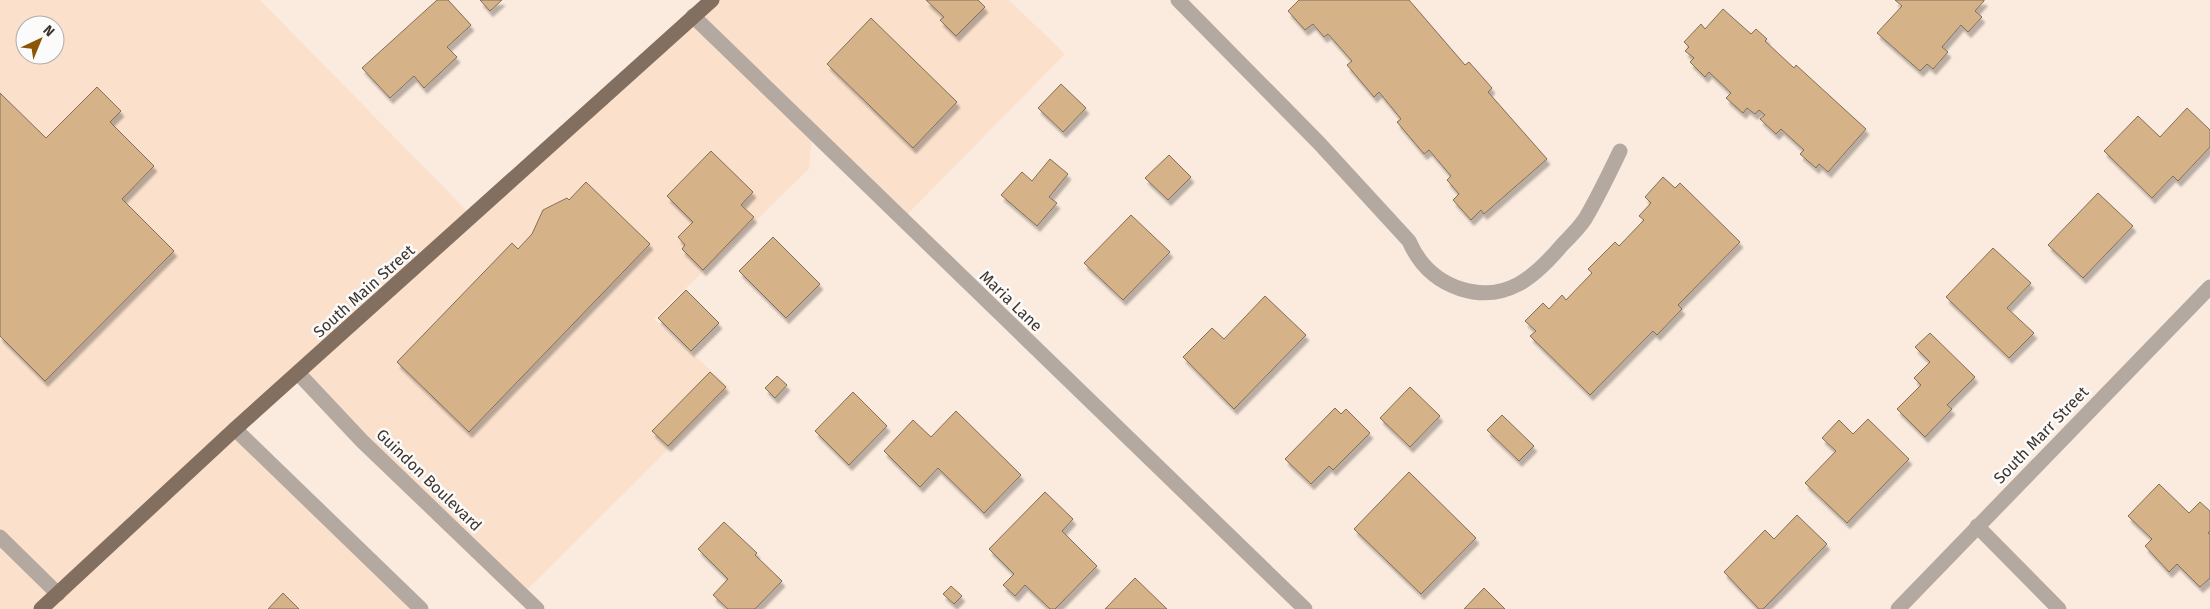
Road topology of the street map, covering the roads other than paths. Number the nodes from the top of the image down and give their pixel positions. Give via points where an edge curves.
1 (712, 0) edge
2 (1178, 0) edge
3 (693, 16) junction
4 (1620, 151) dead end
5 (2210, 287) edge
6 (299, 374) junction
7 (236, 429) junction
8 (1977, 526) junction
9 (0, 537) edge
10 (58, 594) junction
11 (41, 609) edge
12 (421, 609) edge
13 (537, 609) edge
14 (1305, 609) edge
15 (1898, 609) edge
16 (2059, 609) edge

1 - 3 main road, South Main Street
2 - 4 street via 1319,143 1409,241 1426,268 1453,286 1474,292 1496,291 1517,285 1535,274 1584,220
3 - 6 main road, South Main Street
3 - 14 street, Maria Lane
5 - 8 street, South Marr Street
6 - 7 main road, South Main Street
6 - 13 street, Guindon Boulevard via 362,441
7 - 10 main road, South Main Street
7 - 12 street
8 - 15 street, South Marr Street
8 - 16 street
9 - 10 street
10 - 11 main road, South Main Street

